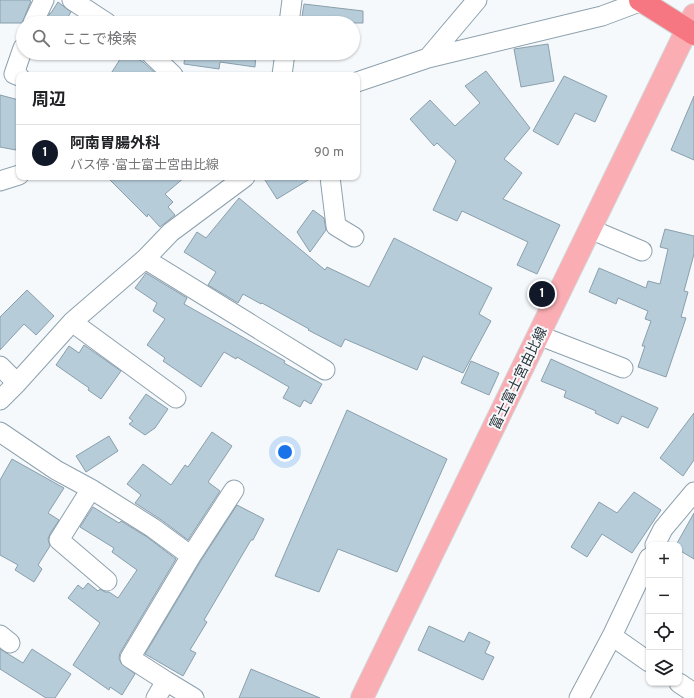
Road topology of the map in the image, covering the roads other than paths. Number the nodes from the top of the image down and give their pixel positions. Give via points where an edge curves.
1 (44, 0) edge
2 (72, 0) edge
3 (292, 0) edge
4 (477, 0) edge
5 (641, 1) edge
6 (36, 16) edge
7 (96, 16) edge
8 (290, 16) edge
9 (692, 26) edge
10 (428, 58) junction
11 (19, 60) edge
12 (158, 60) edge
13 (284, 60) edge
14 (171, 72) edge
15 (282, 72) edge
16 (16, 75) edge
17 (360, 85) edge
18 (16, 176) edge
19 (241, 180) edge
20 (330, 180) edge
21 (0, 181) edge
22 (590, 229) junction
23 (354, 237) dead end
24 (642, 251) dead end
25 (145, 259) junction
26 (72, 322) junction
27 (538, 336) junction
28 (0, 366) edge
29 (622, 368) dead end
30 (325, 370) dead end
31 (17, 383) junction
32 (176, 398) dead end
33 (0, 400) edge
34 (0, 432) edge
35 (91, 489) junction
36 (234, 490) dead end
37 (694, 492) edge
38 (656, 542) edge
39 (191, 556) junction
40 (646, 564) edge
41 (106, 581) dead end
42 (612, 636) junction
43 (646, 660) edge
44 (166, 681) junction
45 (682, 685) edge
46 (694, 693) edge
47 (156, 698) edge
48 (194, 698) edge
49 (362, 698) edge
50 (579, 698) edge

1 - 6 street
2 - 7 street
3 - 8 street
4 - 10 street
5 - 9 highway
5 - 10 street via 602,16
9 - 22 main road, 富士富士宮由比線
10 - 17 street
11 - 16 street via 14,74
12 - 14 street
13 - 15 street
18 - 21 street
19 - 25 street via 171,232
20 - 23 street via 336,226
22 - 24 street
22 - 27 main road, 富士富士宮由比線
25 - 26 street
25 - 30 street
26 - 31 street
26 - 32 street
27 - 29 street
27 - 49 main road, 富士富士宮由比線
28 - 31 street
31 - 33 street
34 - 35 street via 56,470
35 - 39 street via 153,528
35 - 41 street via 59,540
36 - 39 street
37 - 38 street via 662,529
39 - 44 street via 130,658
40 - 42 street
42 - 43 street
42 - 50 street
44 - 47 street
44 - 48 street
45 - 46 street

